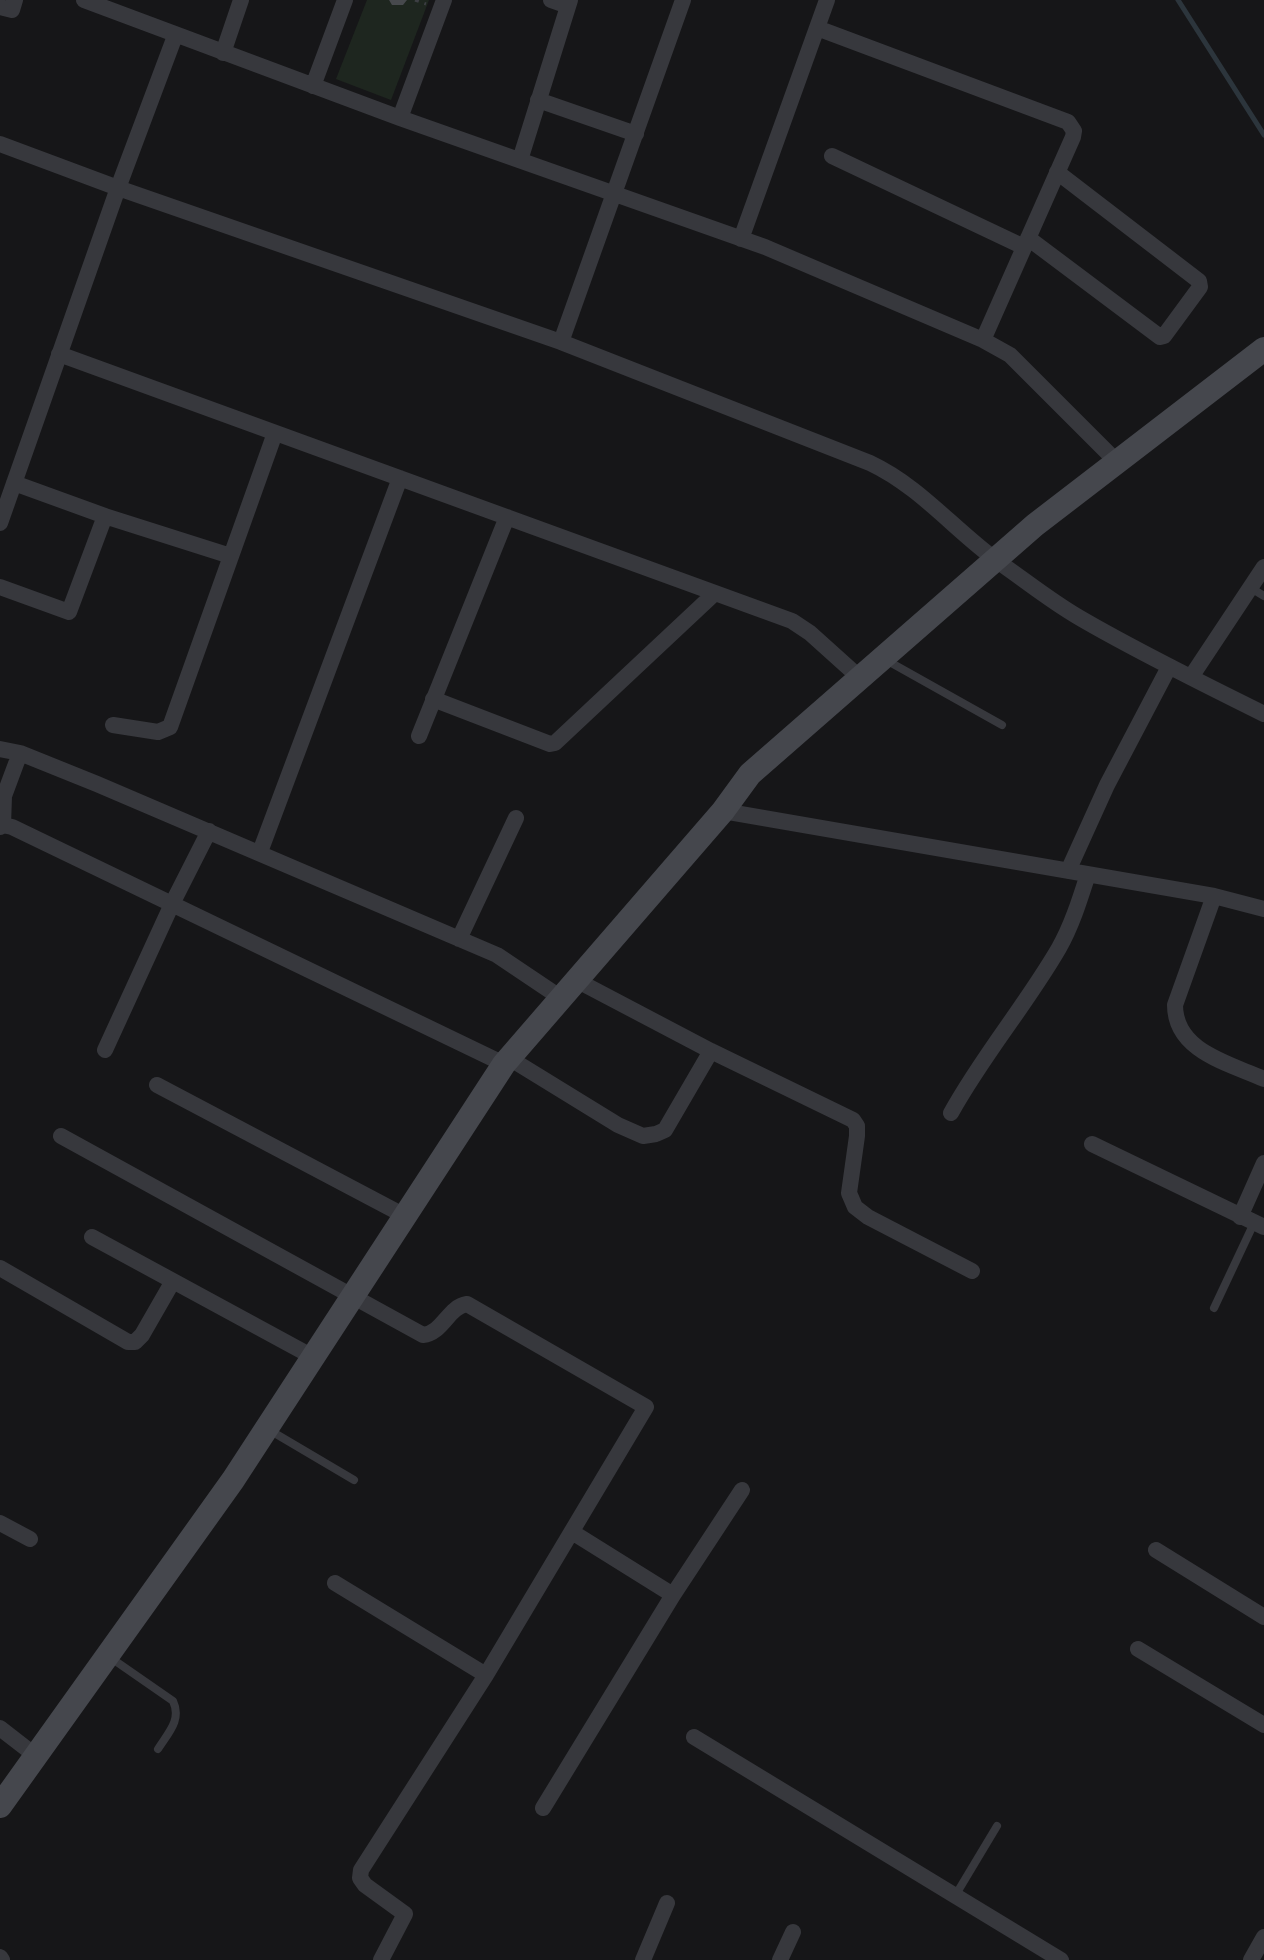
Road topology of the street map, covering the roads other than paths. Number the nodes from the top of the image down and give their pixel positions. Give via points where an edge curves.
1 (15, 0) edge
2 (241, 0) edge
3 (345, 0) edge
4 (444, 0) edge
5 (551, 0) edge
6 (683, 0) edge
7 (827, 0) edge
8 (91, 1) edge
9 (569, 3) edge
10 (0, 7) edge
11 (817, 28) junction
12 (175, 36) junction
13 (223, 53) junction
14 (313, 86) junction
15 (538, 100) junction
16 (400, 118) junction
17 (636, 134) junction
18 (0, 144) edge
19 (832, 156) dead end
20 (520, 160) junction
21 (1057, 172) junction
22 (118, 188) junction
23 (614, 194) junction
24 (741, 239) junction
25 (1026, 242) junction
26 (983, 340) junction
27 (561, 342) junction
28 (1264, 349) edge
29 (59, 354) junction
30 (275, 433) junction
31 (1117, 462) junction
32 (400, 478) junction
33 (14, 483) junction
34 (105, 516) junction
35 (507, 517) junction
36 (0, 523) edge
37 (231, 556) junction
38 (996, 560) junction
39 (1264, 567) edge
40 (0, 587) edge
41 (1257, 592) edge
42 (715, 593) junction
43 (882, 658) junction
44 (1169, 667) junction
45 (1191, 677) junction
46 (860, 678) junction
47 (433, 699) junction
48 (1264, 714) edge
49 (113, 725) dead end
50 (1002, 725) dead end
51 (419, 736) dead end
52 (0, 749) edge
53 (20, 753) junction
54 (723, 811) junction
55 (516, 818) dead end
56 (1, 825) edge
57 (209, 831) junction
58 (260, 852) junction
59 (1068, 871) junction
60 (1088, 874) junction
61 (1214, 896) junction
62 (1262, 903) edge
63 (172, 904) junction
64 (459, 939) junction
65 (568, 989) junction
66 (105, 1050) dead end
67 (711, 1051) junction
68 (507, 1061) junction
69 (1264, 1079) edge
70 (157, 1085) dead end
71 (951, 1113) dead end
72 (61, 1136) dead end
73 (1092, 1144) dead end
74 (1264, 1163) edge
75 (405, 1216) junction
76 (1253, 1222) edge
77 (92, 1237) dead end
78 (0, 1268) edge
79 (972, 1271) dead end
80 (173, 1281) junction
81 (353, 1295) junction
82 (1214, 1308) dead end
83 (313, 1357) junction
84 (267, 1428) junction
85 (354, 1480) dead end
86 (742, 1490) dead end
87 (0, 1523) edge
88 (572, 1532) junction
89 (30, 1539) dead end
90 (1156, 1550) dead end
91 (335, 1583) dead end
92 (673, 1595) junction
93 (1264, 1617) edge
94 (1138, 1649) dead end
95 (107, 1656) junction
96 (486, 1675) junction
97 (1264, 1725) edge
98 (0, 1728) edge
99 (694, 1737) dead end
100 (158, 1749) dead end
101 (36, 1756) junction
102 (0, 1806) edge
103 (543, 1808) dead end
104 (997, 1826) dead end
105 (954, 1897) junction
106 (667, 1903) dead end
107 (793, 1932) dead end
108 (381, 1960) edge
109 (643, 1960) edge
110 (780, 1960) edge
111 (1061, 1960) edge

1 - 10 street via 12,10
2 - 13 street
3 - 14 street
4 - 16 street
5 - 9 street
6 - 17 street
7 - 11 street
8 - 12 street
9 - 15 street
11 - 21 street via 1068,122 1073,137
11 - 24 street
12 - 13 street
12 - 22 street
13 - 14 street
14 - 16 street
15 - 17 street
15 - 20 street
16 - 20 street
17 - 23 street
18 - 22 street
19 - 25 street
20 - 23 street
21 - 25 street
21 - 25 street via 1199,281 1200,287 1160,337
22 - 27 street
22 - 29 street
23 - 24 street
23 - 27 street
24 - 26 street
25 - 26 street
26 - 31 street via 1010,355
27 - 38 street via 895,475
28 - 31 street
29 - 30 street
29 - 33 street
30 - 32 street
30 - 37 street
31 - 38 street
32 - 35 street
32 - 58 street
33 - 34 street
33 - 36 street
34 - 37 street
34 - 40 street via 69,612
35 - 42 street
35 - 47 street
37 - 49 street via 170,727 158,732
38 - 43 street
38 - 44 street via 1077,617
39 - 41 street
41 - 45 street
42 - 46 street via 792,621
42 - 47 street via 555,743
43 - 46 street
43 - 50 lane
44 - 45 street
44 - 59 street
45 - 48 street
46 - 54 street via 750,774
47 - 51 street
52 - 53 street
53 - 56 street via 4,796
53 - 57 street
54 - 59 street
54 - 65 street
55 - 64 street
56 - 63 street
57 - 58 street
57 - 63 street
58 - 64 street
59 - 60 street
60 - 61 street
60 - 71 street via 1060,946
61 - 62 street
61 - 69 street via 1175,1015 1186,1039 1201,1051
63 - 66 street
63 - 68 street
64 - 65 street
65 - 67 street
65 - 68 street
67 - 68 street via 665,1130 643,1136
67 - 79 street via 853,1120 857,1126 849,1193 855,1207
68 - 75 street
70 - 75 street
72 - 81 street
73 - 76 street
74 - 76 street
75 - 81 street
76 - 82 lane
77 - 80 street
78 - 80 street via 128,1342 142,1335
80 - 83 street
81 - 83 street
81 - 88 street via 423,1335 435,1332 467,1304 646,1407
83 - 84 street
84 - 85 lane
84 - 95 street
86 - 92 street
87 - 89 street
88 - 92 street
88 - 96 street
90 - 93 street
91 - 96 street
92 - 103 street
94 - 97 street
95 - 100 lane via 173,1701 178,1710
95 - 101 street
96 - 108 street via 361,1870 365,1885 405,1914
98 - 101 street
99 - 105 street
101 - 102 street
104 - 105 lane
105 - 111 street
106 - 109 street
107 - 110 street

